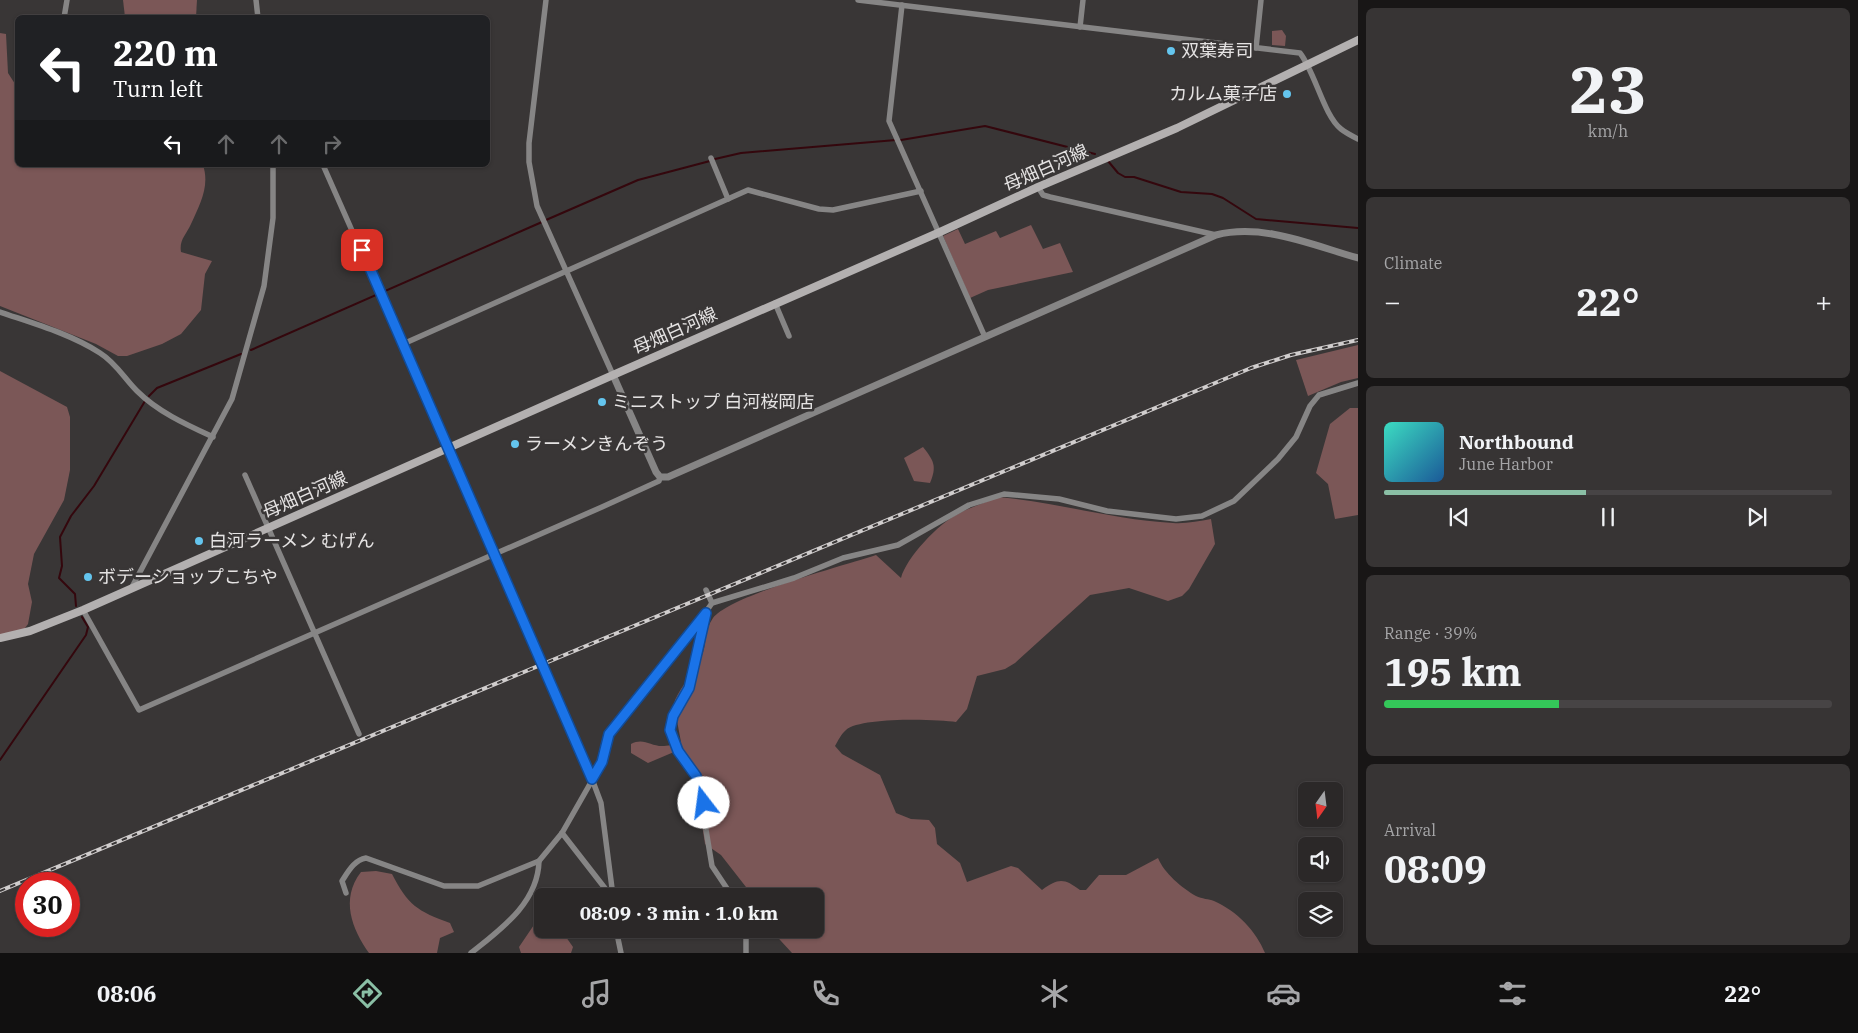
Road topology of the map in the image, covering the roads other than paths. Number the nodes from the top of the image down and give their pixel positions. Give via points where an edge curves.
1 (67, 0) edge
2 (256, 0) edge
3 (546, 0) edge
4 (858, 0) edge
5 (1083, 0) edge
6 (1261, 0) edge
7 (902, 5) junction
8 (64, 15) edge
9 (258, 15) edge
10 (1080, 27) junction
11 (1358, 40) edge
12 (1256, 48) junction
13 (1308, 62) junction
14 (1358, 139) edge
15 (711, 158) dead end
16 (273, 167) edge
17 (324, 167) edge
18 (1038, 187) junction
19 (921, 191) junction
20 (728, 199) junction
21 (940, 232) junction
22 (1216, 235) junction
23 (1358, 258) edge
24 (566, 271) junction
25 (775, 303) junction
26 (0, 312) edge
27 (789, 336) dead end
28 (985, 337) junction
29 (403, 344) junction
30 (613, 375) junction
31 (1358, 383) edge
32 (213, 437) junction
33 (447, 448) junction
34 (245, 474) dead end
35 (660, 477) junction
36 (268, 528) junction
37 (494, 554) junction
38 (132, 587) junction
39 (706, 590) dead end
40 (712, 603) junction
41 (83, 610) junction
42 (706, 613) junction
43 (314, 633) junction
44 (0, 638) edge
45 (359, 734) dead end
46 (592, 779) junction
47 (562, 833) junction
48 (539, 861) junction
49 (606, 888) edge
50 (611, 888) edge
51 (727, 888) edge
52 (346, 893) dead end
53 (618, 938) edge
54 (746, 938) edge
55 (471, 953) edge
56 (621, 953) edge
57 (746, 953) edge

1 - 8 street
2 - 9 street
3 - 24 street via 529,143 530,162 537,206
4 - 7 street
5 - 10 street
6 - 12 street
7 - 10 street
7 - 19 street via 890,121
10 - 12 street
11 - 13 main road, 母畑白河線
12 - 13 street via 1300,53
13 - 14 street via 1331,117 1340,129
13 - 18 main road, 母畑白河線 via 1177,128
15 - 20 street
16 - 32 street via 273,218 264,286 232,399
17 - 29 street
18 - 21 main road, 母畑白河線
18 - 22 street via 1043,195 1050,197
19 - 20 street via 833,210 752,190
19 - 21 street
20 - 24 street
21 - 25 main road, 母畑白河線
21 - 28 street
22 - 23 street via 1252,230
22 - 28 street
24 - 29 street
24 - 30 street
25 - 27 street
25 - 30 main road, 母畑白河線
26 - 32 street via 99,352 120,369 138,392 158,407
28 - 35 street via 668,477
29 - 33 street
30 - 33 main road, 母畑白河線
30 - 35 street
31 - 40 street via 1319,395 1310,406 1296,437 1278,459 1234,501 1202,516 1176,519 1107,510 1059,499 1004,494 969,505 898,545 843,558 794,578
32 - 38 street
33 - 36 main road, 母畑白河線
33 - 37 street
34 - 36 street
35 - 37 street via 659,481
36 - 38 main road, 母畑白河線
36 - 43 street
37 - 43 street
37 - 46 street
38 - 41 main road, 母畑白河線
39 - 40 street
40 - 42 street
41 - 43 street via 139,710
41 - 44 main road, 母畑白河線 via 30,631
42 - 46 street via 609,734 602,762
42 - 51 street via 689,688 673,716 670,730 678,751 698,782 712,866
43 - 45 street
46 - 47 street
46 - 50 street via 601,803
47 - 48 street
47 - 49 street
48 - 52 street via 478,886 444,886 362,859 342,881
48 - 55 street via 536,884 514,916
53 - 56 street
54 - 57 street

